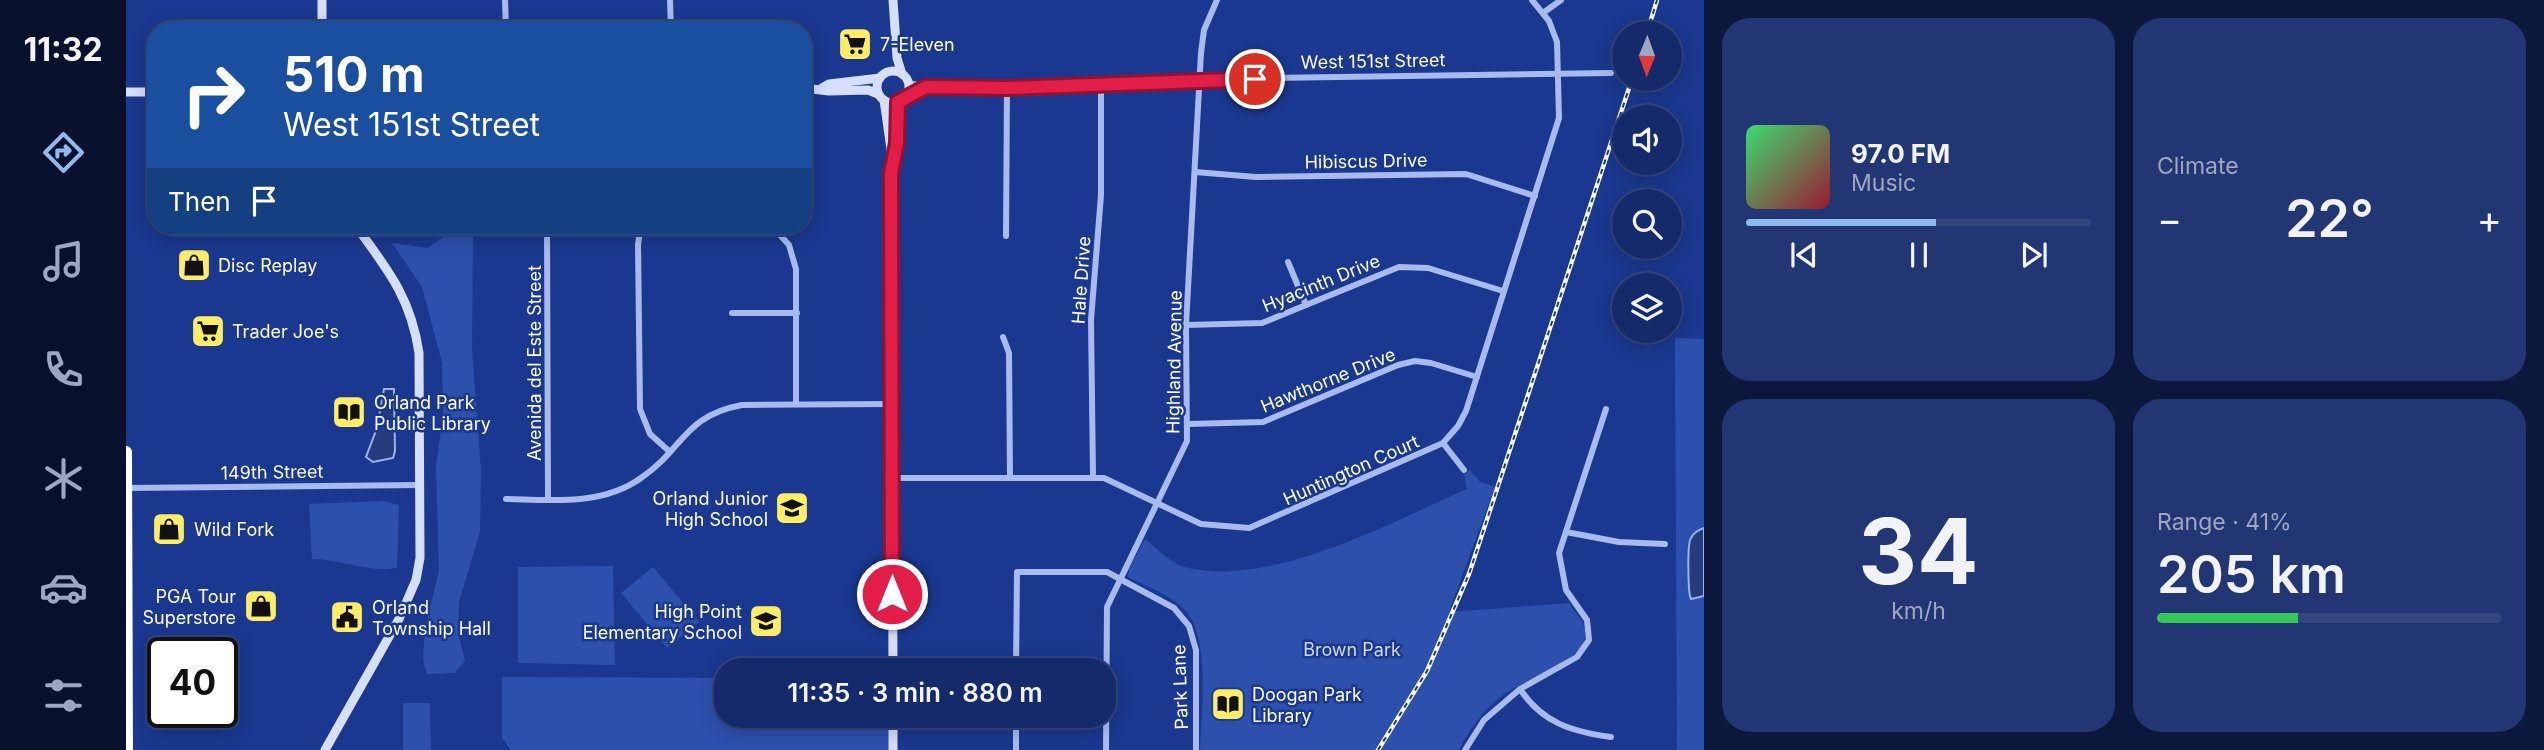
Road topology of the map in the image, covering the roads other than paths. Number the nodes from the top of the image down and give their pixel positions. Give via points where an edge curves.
1 (322, 0) edge
2 (505, 0) edge
3 (670, 0) edge
4 (892, 0) edge
5 (1217, 0) edge
6 (1532, 0) edge
7 (1561, 0) edge
8 (1543, 13) junction
9 (322, 21) edge
10 (506, 21) edge
11 (671, 21) edge
12 (1611, 73) dead end
13 (902, 74) junction
14 (1560, 74) junction
15 (883, 75) junction
16 (1200, 79) junction
17 (908, 83) junction
18 (1101, 85) junction
19 (926, 87) junction
20 (812, 88) edge
21 (822, 88) junction
22 (1007, 88) junction
23 (126, 92) edge
24 (147, 92) edge
25 (906, 94) junction
26 (881, 97) junction
27 (898, 102) junction
28 (893, 161) junction
29 (1195, 172) junction
30 (1535, 197) junction
31 (363, 235) edge
32 (547, 235) edge
33 (640, 235) edge
34 (780, 235) edge
35 (1006, 236) dead end
36 (1288, 262) dead end
37 (1503, 291) junction
38 (1306, 305) junction
39 (732, 313) dead end
40 (797, 313) junction
41 (1186, 325) junction
42 (1003, 337) dead end
43 (1477, 377) junction
44 (796, 404) junction
45 (892, 404) junction
46 (1606, 409) dead end
47 (1188, 424) junction
48 (1443, 443) junction
49 (126, 452) edge
50 (670, 452) junction
51 (1464, 470) dead end
52 (1093, 477) junction
53 (892, 478) junction
54 (1010, 478) junction
55 (419, 485) junction
56 (126, 488) edge
57 (506, 499) dead end
58 (548, 500) junction
59 (1158, 502) junction
60 (1566, 532) junction
61 (1665, 544) dead end
62 (1119, 577) junction
63 (893, 658) edge
64 (1016, 658) edge
65 (1520, 689) junction
66 (893, 728) edge
67 (1016, 728) edge
68 (1611, 737) dead end
69 (127, 750) edge
70 (325, 750) edge
71 (893, 750) edge
72 (1016, 750) edge
73 (1106, 750) edge
74 (1196, 750) edge
75 (1465, 750) edge

1 - 9 street
2 - 10 street
3 - 11 street
4 - 13 street
4 - 15 street via 891,57
5 - 16 street, Highland Avenue via 1204,30
6 - 8 street, Huntington Court
7 - 8 street
8 - 14 street, Huntington Court via 1557,42
12 - 14 street, West 151st Street
13 - 15 street
13 - 17 street
14 - 16 street, West 151st Street
14 - 30 street, Huntington Court via 1557,128
15 - 21 street
15 - 26 street
16 - 18 street, West 151st Street
16 - 29 street, Highland Avenue
17 - 19 street, West 151st Street
17 - 25 street
18 - 22 street, West 151st Street
18 - 52 street, Hale Drive via 1101,195 1091,320
19 - 22 street, West 151st Street
19 - 25 street, West 151st Street
20 - 21 street
21 - 26 street via 868,90
22 - 35 street
23 - 24 street
25 - 27 street
26 - 27 street
26 - 28 street
27 - 28 street
28 - 45 street
29 - 30 street, Hibiscus Drive via 1256,177 1466,174
29 - 41 street, Highland Avenue
30 - 37 street, Huntington Court
31 - 55 street via 395,279 411,312 419,353
32 - 58 street, Avenida del Este Street
33 - 50 street via 640,409 650,434
34 - 40 street via 794,255
36 - 38 street
37 - 38 street, Hyacinth Drive via 1440,271 1409,267 1385,271
37 - 43 street, Huntington Court
38 - 41 street, Hyacinth Drive via 1262,323
39 - 40 street
40 - 44 street
41 - 47 street, Highland Avenue
42 - 54 street via 1009,352
43 - 47 street, Hawthorne Drive via 1415,361 1263,422
43 - 48 street, Huntington Court via 1462,418
44 - 45 street
44 - 50 street via 725,408 687,430
45 - 53 street
46 - 60 street
47 - 59 street, Highland Avenue via 1184,452
48 - 51 street
48 - 59 street, Huntington Court via 1249,527 1200,524
49 - 56 highway
50 - 58 street via 656,468 620,491
52 - 54 street, Huntington Court
52 - 59 street, Huntington Court via 1111,479
53 - 54 street, Huntington Court
53 - 63 street
55 - 56 street, 149th Street
55 - 70 street via 420,558 408,601
56 - 69 highway
57 - 58 street
59 - 62 street, Highland Avenue
60 - 61 street via 1619,542
60 - 65 street via 1559,553 1566,590 1587,620 1589,640 1577,657
62 - 64 street via 1107,572 1017,572
62 - 73 street, Highland Avenue via 1107,607
62 - 74 street, Park Lane via 1174,608 1189,626 1196,650
65 - 68 street via 1555,723 1577,733
65 - 75 street via 1484,720
66 - 71 street
67 - 72 street

